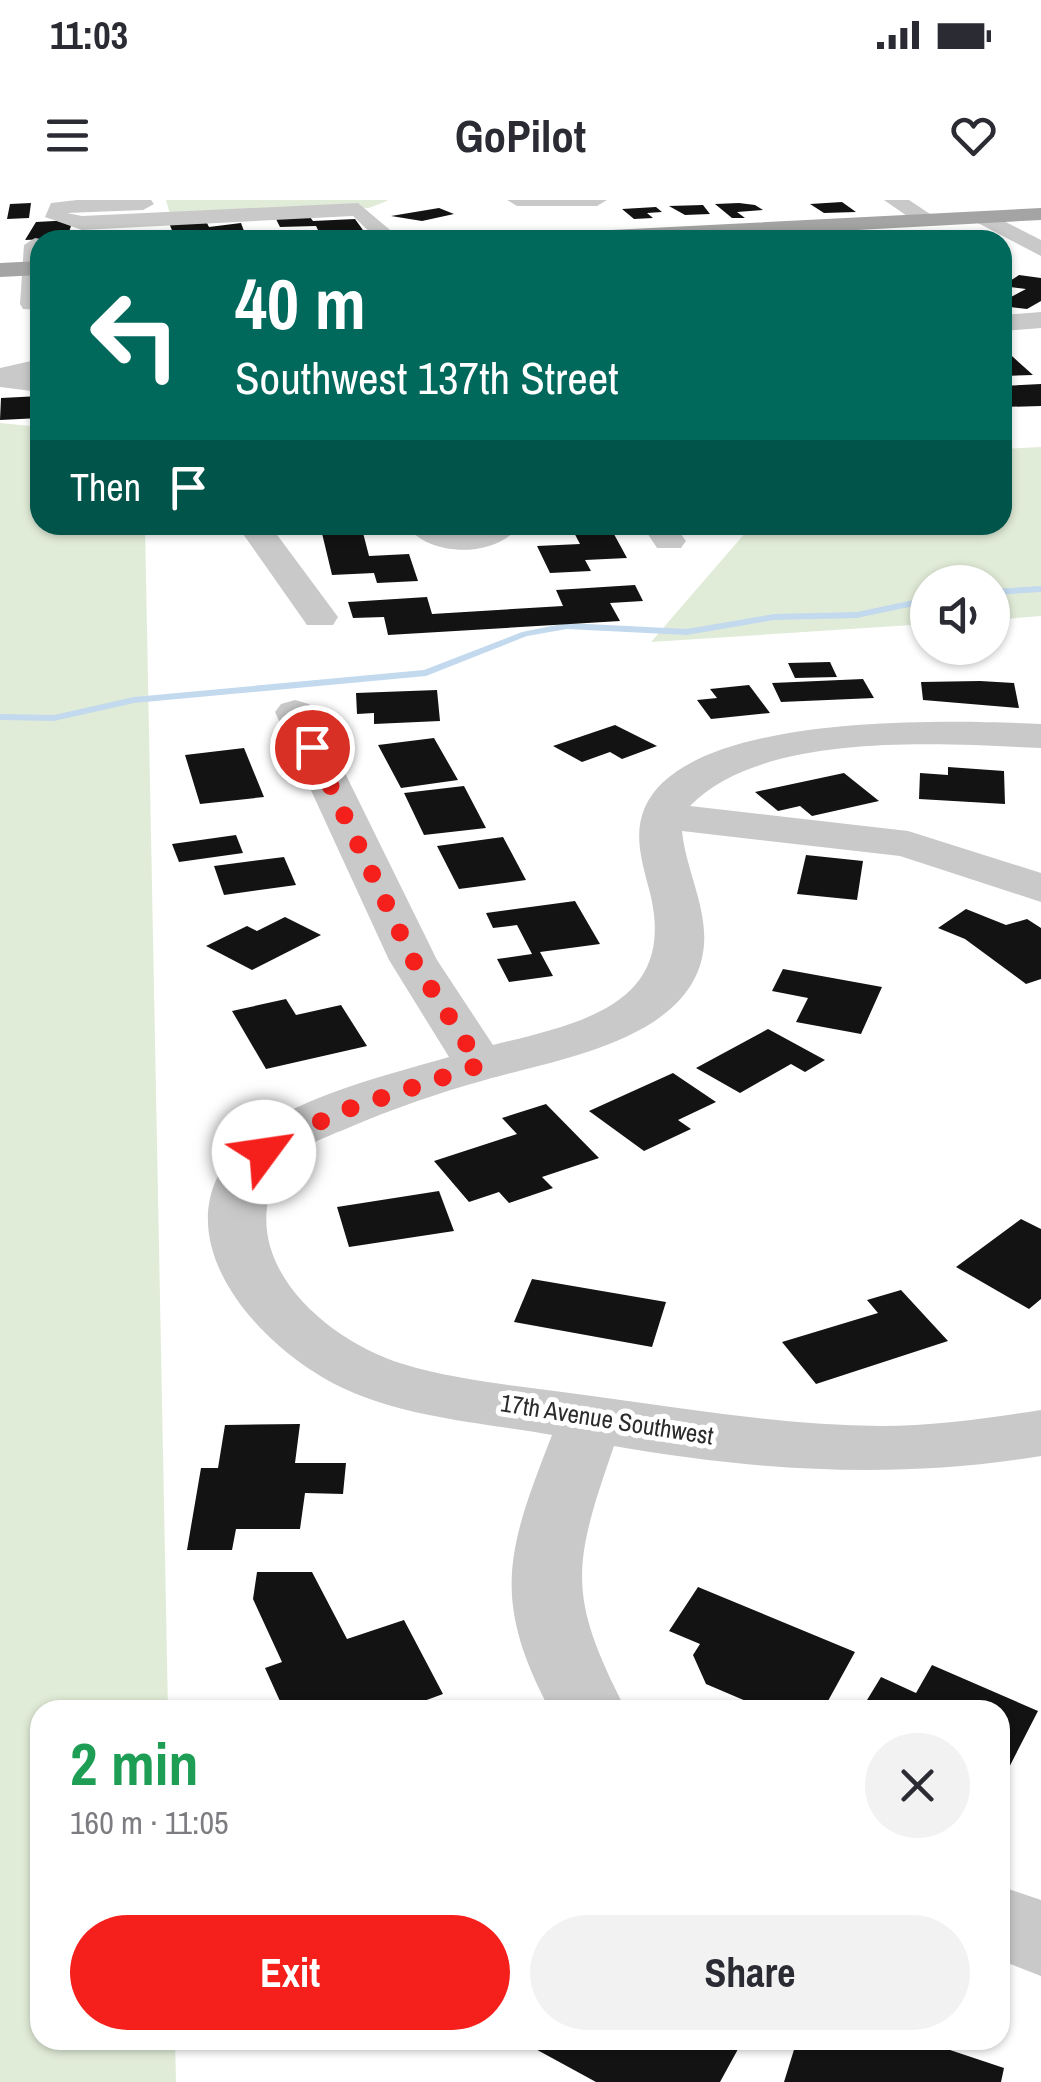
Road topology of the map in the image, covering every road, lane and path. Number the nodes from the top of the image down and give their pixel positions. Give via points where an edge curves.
1 (517, 200) edge
2 (598, 200) edge
3 (894, 200) edge
4 (542, 203) junction
5 (496, 209) dead end
6 (254, 214) junction
7 (1041, 214) edge
8 (143, 220) edge
9 (928, 220) junction
10 (992, 221) junction
11 (1041, 224) edge
12 (109, 230) edge
13 (263, 230) edge
14 (380, 230) edge
15 (740, 230) edge
16 (1008, 230) edge
17 (1012, 232) edge
18 (1041, 248) edge
19 (30, 262) edge
20 (0, 270) edge
21 (1041, 320) edge
22 (1012, 321) edge
23 (30, 329) edge
24 (8, 348) junction
25 (30, 361) edge
26 (30, 383) edge
27 (259, 535) edge
28 (438, 535) edge
29 (482, 535) edge
30 (320, 617) dead end
31 (295, 712) dead end
32 (1041, 736) edge
33 (663, 816) junction
34 (1041, 888) edge
35 (480, 1065) junction
36 (591, 1418) junction
37 (1041, 1433) edge
38 (582, 1700) edge
39 (1010, 1926) edge
40 (1041, 1938) edge

1 - 4 street
2 - 4 street
3 - 9 street
4 - 5 street
6 - 8 street
6 - 13 street
6 - 14 street via 358,209
7 - 10 main road
8 - 12 street
9 - 10 main road
9 - 15 main road
10 - 11 street
10 - 16 street
17 - 18 street
19 - 20 main road
21 - 22 street
23 - 24 street
24 - 25 street
24 - 26 street via 3,378
27 - 30 street
28 - 29 street
31 - 35 street via 413,960
32 - 33 street via 843,739 751,753 684,786
33 - 34 street via 908,844
33 - 35 street via 664,862 682,932 660,988 630,1015 578,1038
35 - 36 street, 17th Avenue Southwest via 336,1113 264,1152 239,1205 238,1242 270,1308 307,1343 350,1368 394,1385
36 - 37 street, 17th Avenue Southwest via 864,1449 977,1448
36 - 38 street via 545,1547 544,1604 561,1668
39 - 40 street

